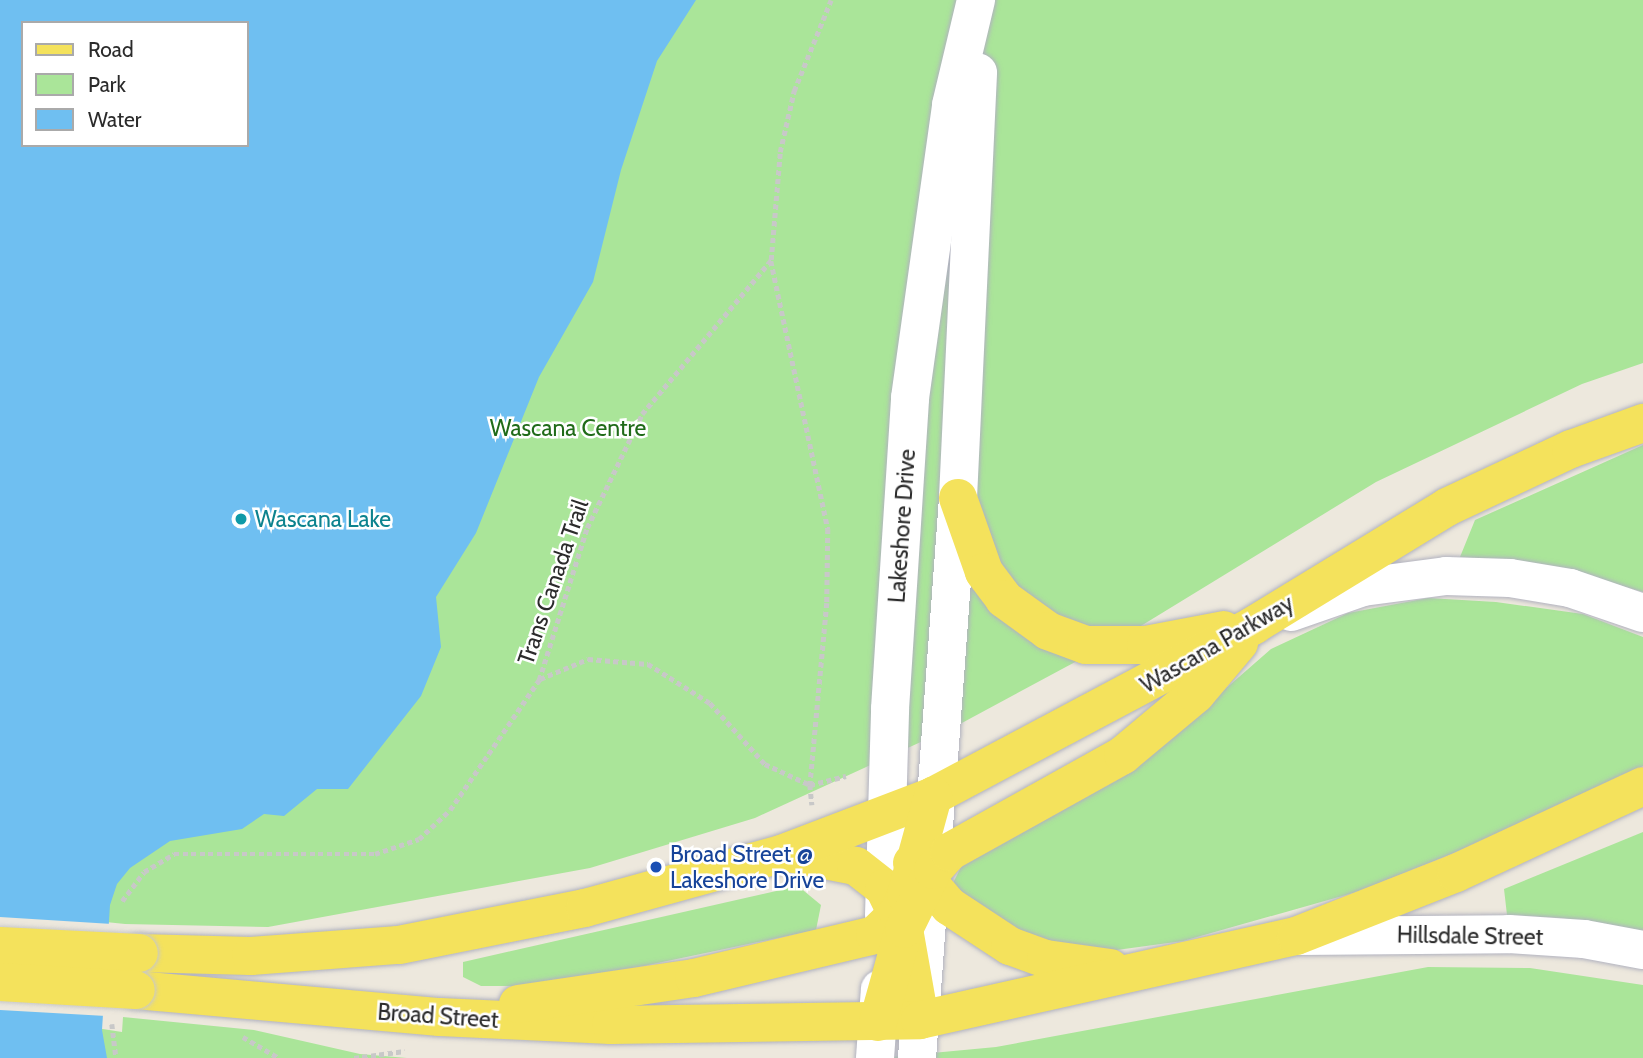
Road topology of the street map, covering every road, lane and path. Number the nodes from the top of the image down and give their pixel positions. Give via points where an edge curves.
1 (831, 0) edge
2 (979, 0) edge
3 (771, 260) junction
4 (1643, 423) edge
5 (958, 498) junction
6 (1643, 612) edge
7 (1254, 625) junction
8 (539, 680) junction
9 (846, 776) dead end
10 (810, 785) junction
11 (1643, 786) edge
12 (933, 796) junction
13 (812, 807) dead end
14 (886, 815) junction
15 (784, 853) junction
16 (122, 901) dead end
17 (902, 902) junction
18 (1296, 936) junction
19 (0, 946) edge
20 (1643, 950) edge
21 (1148, 969) junction
22 (137, 972) junction
23 (0, 982) edge
24 (440, 1017) junction
25 (920, 1020) junction
26 (112, 1023) dead end
27 (876, 1040) edge
28 (416, 1050) dead end
29 (116, 1058) edge
30 (354, 1058) edge
31 (917, 1058) edge

1 - 3 path via 794,91 780,152
2 - 5 street, Lakeshore Drive
2 - 14 street, Lakeshore Drive via 951,105 910,398
3 - 8 path, Trans Canada Trail via 642,414 587,528
3 - 10 path via 828,529 827,603
4 - 7 main road, Wascana Parkway via 1571,449 1447,506
5 - 7 main road via 984,572 1004,599 1048,631 1086,645 1146,645
5 - 12 street, Lakeshore Drive
6 - 7 street via 1570,588 1510,578 1446,576 1363,587
7 - 12 main road, Wascana Parkway
7 - 17 main road via 1196,694 1123,755 949,852
8 - 10 path via 589,659 648,664 710,703 765,764
8 - 16 path, Trans Canada Trail via 450,810 419,839 359,855 174,854 144,872
9 - 10 path
10 - 13 path
11 - 18 main road via 1457,873
12 - 14 main road, Wascana Parkway
12 - 17 main road
14 - 15 main road, Wascana Parkway
14 - 17 main road
15 - 17 main road via 856,866
15 - 22 main road, Broad Street via 585,908 400,945 251,956
17 - 21 main road via 976,928 1010,946 1079,966
17 - 24 main road via 867,939 694,978
17 - 25 main road
17 - 25 street
17 - 27 main road
18 - 20 street, Hillsdale Street via 1508,934 1584,939
18 - 21 main road
19 - 22 main road, Broad Street, bridge
21 - 25 main road
22 - 23 main road, Broad Street, bridge
22 - 24 main road, Broad Street
24 - 27 main road, Broad Street
25 - 27 main road
25 - 31 street
26 - 29 path
28 - 30 path

